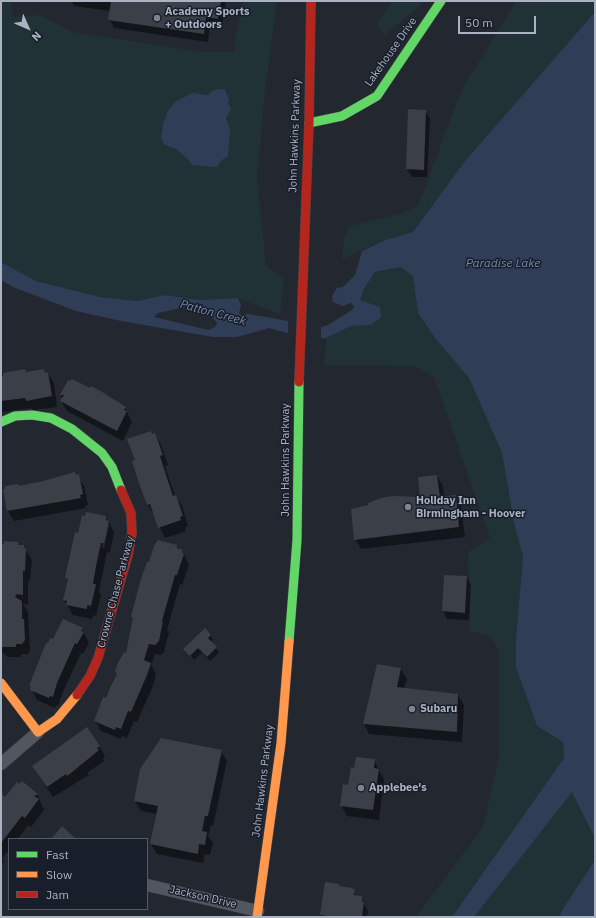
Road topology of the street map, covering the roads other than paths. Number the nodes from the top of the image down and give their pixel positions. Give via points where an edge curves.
1 (311, 1) edge
2 (441, 1) edge
3 (308, 123) junction
4 (1, 422) edge
5 (1, 683) edge
6 (38, 732) junction
7 (1, 764) edge
8 (148, 885) edge
9 (258, 914) edge

1 - 3 main road, John Hawkins Parkway
2 - 3 main road, Lakehouse Drive via 377,96 342,116
3 - 9 main road, John Hawkins Parkway via 299,364 297,546 281,744
4 - 6 main road, Crowne Chase Parkway via 15,416 32,415 51,418 72,429 102,454 112,467 131,513 132,533 128,555 98,658 90,676 71,703 57,719
5 - 6 main road
6 - 7 street, Crowne Chase Parkway
8 - 9 street, Jackson Drive

